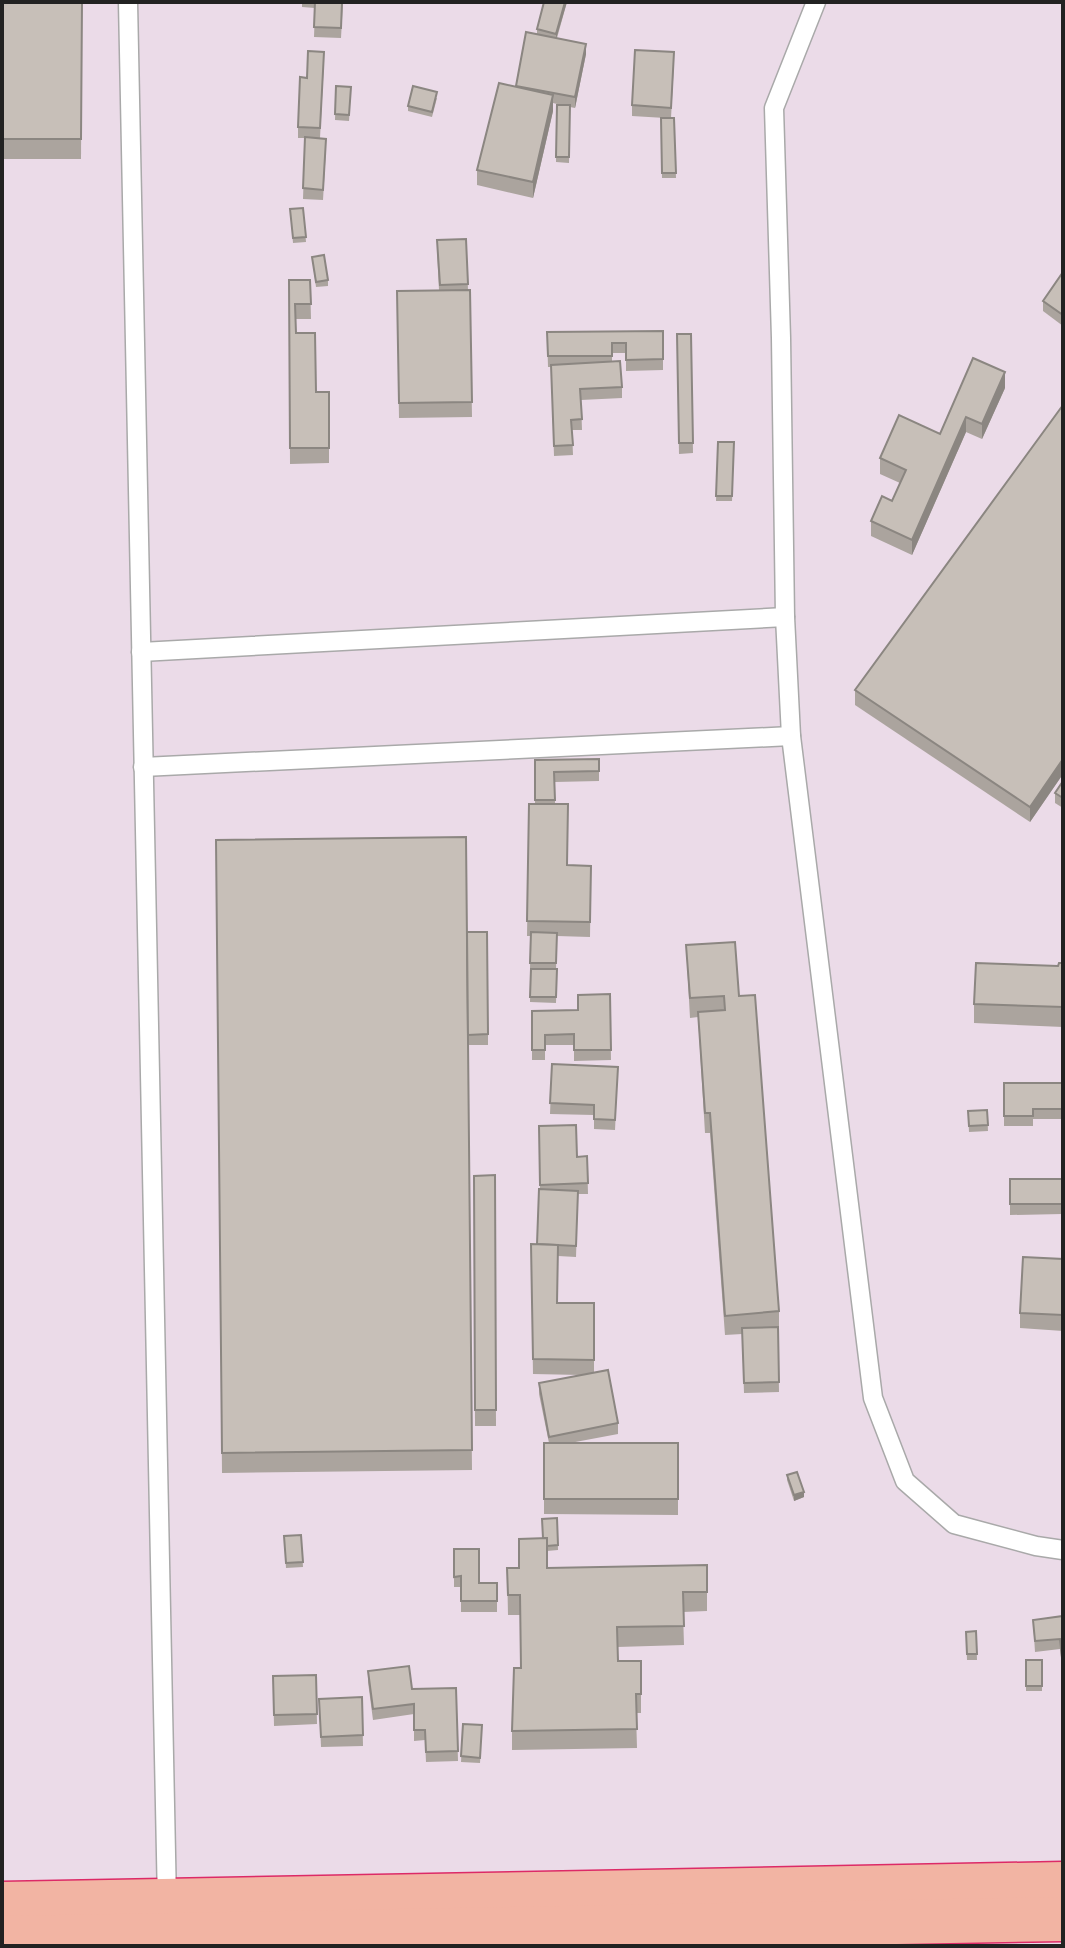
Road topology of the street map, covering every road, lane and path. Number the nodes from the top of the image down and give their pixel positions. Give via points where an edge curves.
1 (128, 2) edge
2 (816, 2) edge
3 (785, 617) junction
4 (141, 652) junction
5 (791, 736) junction
6 (143, 767) junction
7 (1063, 1550) edge
8 (1063, 1884) edge
9 (2, 1904) edge
10 (168, 1918) junction
11 (1063, 1919) edge
12 (2, 1938) edge

1 - 4 lane
2 - 3 lane via 774,108
3 - 4 lane
3 - 5 lane
4 - 6 lane
5 - 6 lane
5 - 7 lane via 873,1398 905,1481 954,1524
6 - 10 lane
8 - 10 highway
9 - 10 highway
10 - 11 highway
10 - 12 highway

